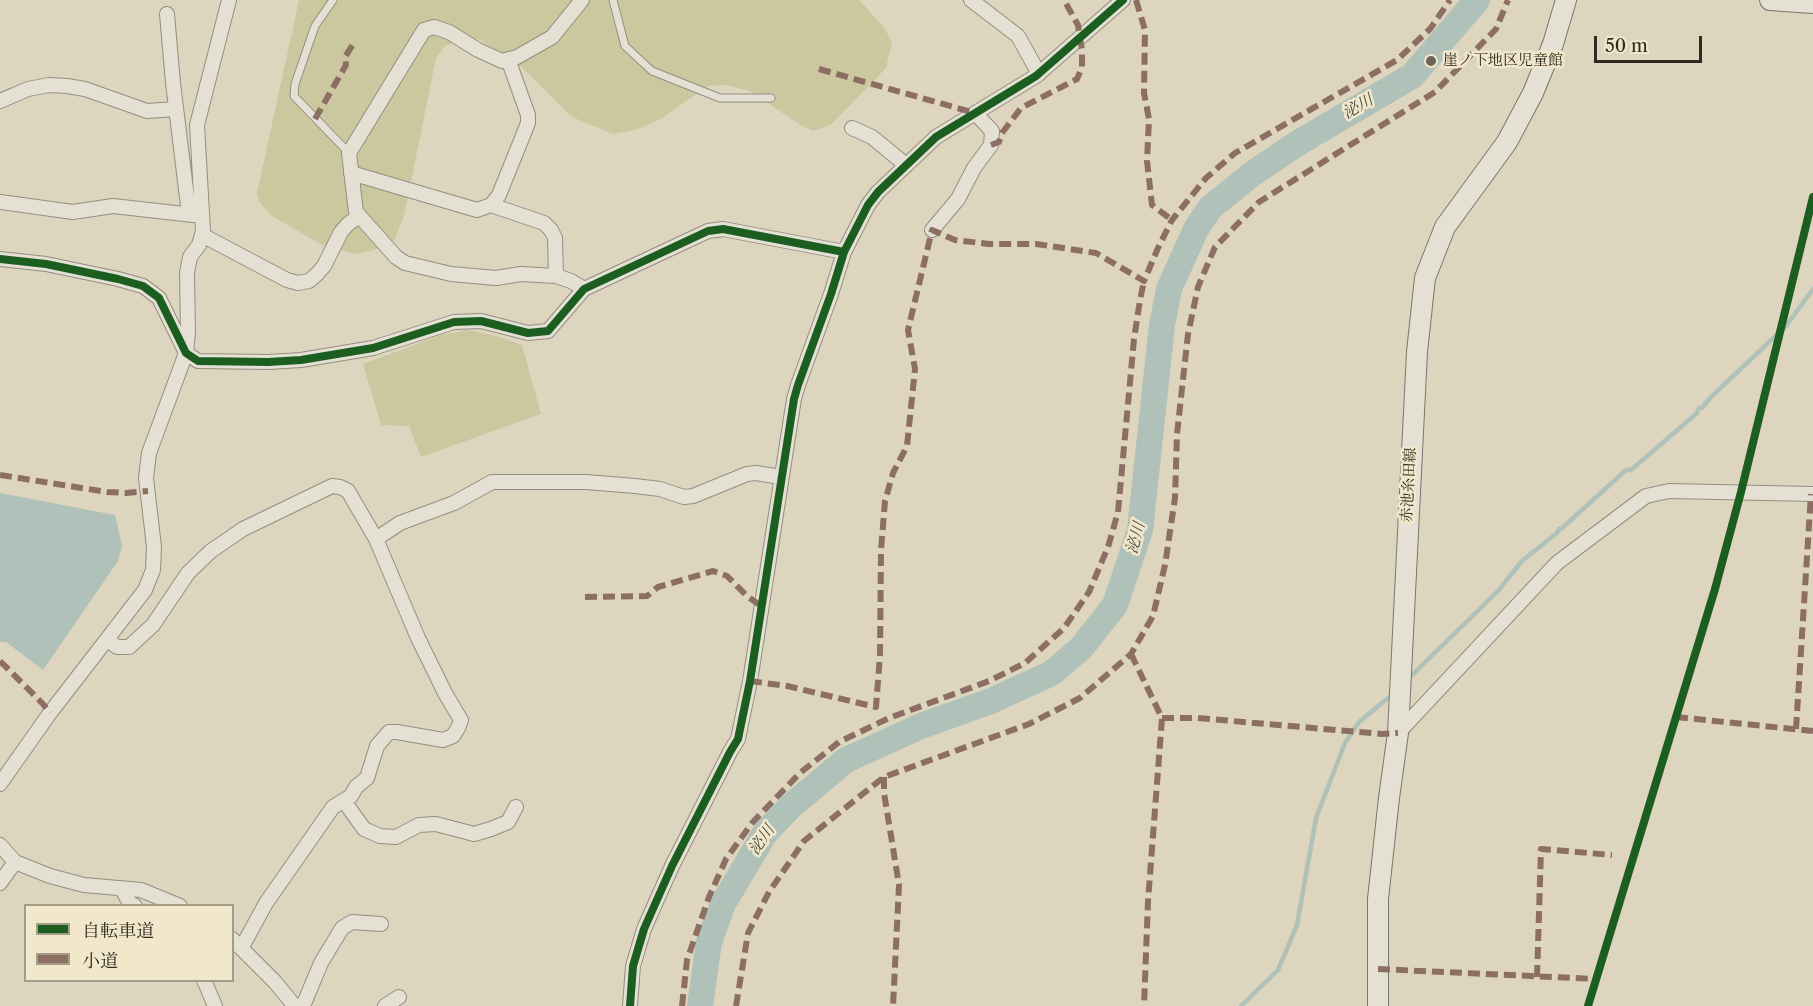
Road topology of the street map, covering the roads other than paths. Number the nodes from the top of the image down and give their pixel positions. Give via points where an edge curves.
1 (229, 0) edge
2 (333, 0) edge
3 (582, 0) edge
4 (613, 0) edge
5 (971, 0) edge
6 (1124, 0) edge
7 (1566, 0) edge
8 (1770, 0) edge
9 (1813, 3) edge
10 (167, 14) dead end
11 (508, 59) junction
12 (1039, 74) junction
13 (771, 98) dead end
14 (0, 101) edge
15 (176, 109) junction
16 (975, 113) junction
17 (852, 128) dead end
18 (349, 153) junction
19 (906, 165) junction
20 (351, 172) junction
21 (0, 202) edge
22 (491, 205) junction
23 (196, 215) junction
24 (359, 216) junction
25 (932, 230) dead end
26 (202, 235) junction
27 (844, 252) junction
28 (0, 259) edge
29 (556, 276) junction
30 (584, 289) junction
31 (186, 353) junction
32 (781, 477) junction
33 (1813, 494) edge
34 (376, 539) junction
35 (108, 640) junction
36 (1398, 733) junction
37 (0, 784) edge
38 (344, 801) junction
39 (516, 807) dead end
40 (0, 845) edge
41 (15, 862) junction
42 (0, 884) edge
43 (122, 889) junction
44 (132, 904) edge
45 (175, 904) edge
46 (381, 924) dead end
47 (237, 943) edge
48 (204, 982) edge
49 (399, 997) dead end
50 (215, 1006) edge
51 (298, 1006) edge
52 (303, 1006) edge
53 (385, 1006) edge
54 (630, 1006) edge
55 (1378, 1006) edge

1 - 23 street via 197,125
2 - 18 lane via 315,26 294,96
3 - 11 street via 552,37
4 - 13 lane via 625,46 652,71 720,98
5 - 12 street via 1018,36
6 - 12 street
7 - 36 main road, 赤池糸田線 via 1533,93 1507,142 1445,227 1425,278 1416,364
8 - 9 main road
10 - 15 street
11 - 18 street via 502,61 449,32 434,27 424,30
11 - 22 street via 528,123 499,195
12 - 16 street
14 - 15 street via 49,85 85,89 147,111
15 - 23 street
16 - 19 street via 936,137
16 - 25 street via 992,131 991,145 958,199
17 - 19 street via 872,137
18 - 20 street
19 - 27 street via 873,199
20 - 22 street via 477,210
20 - 24 street
21 - 23 street via 73,212 113,206
22 - 29 street via 544,223 551,230 555,238
23 - 26 street
24 - 26 street via 341,232 317,274 298,283
24 - 29 street via 405,263 451,274 496,278 521,274
26 - 31 street via 190,257 187,273
27 - 30 street via 723,229 708,231
27 - 32 street via 798,385
28 - 31 street via 56,266 143,286 159,298
29 - 30 street
30 - 31 street via 548,331 528,333 481,321 454,322 373,348 301,360 198,361
31 - 35 street via 149,453 146,478 153,570 145,590
32 - 34 street via 747,474 684,497 660,489 586,482 492,482 454,503 400,523
32 - 54 street via 738,739 644,929 633,966
33 - 36 street via 1669,491 1646,495 1557,563
34 - 35 street via 348,491 332,486 243,529 211,551 188,573 153,625 129,647 117,647
34 - 38 street via 418,638 461,720 453,736 443,740 389,732 377,746 368,778
35 - 37 street
36 - 55 main road, 赤池糸田線 via 1378,899
38 - 39 street via 364,828 380,836 396,837 419,825 436,824 474,834 508,822
38 - 47 street via 333,807
40 - 41 street
41 - 42 street
41 - 43 street via 84,885
43 - 44 street
43 - 45 street via 141,890
46 - 52 street via 352,922 342,928 321,963
47 - 51 street
48 - 50 street
49 - 53 street

